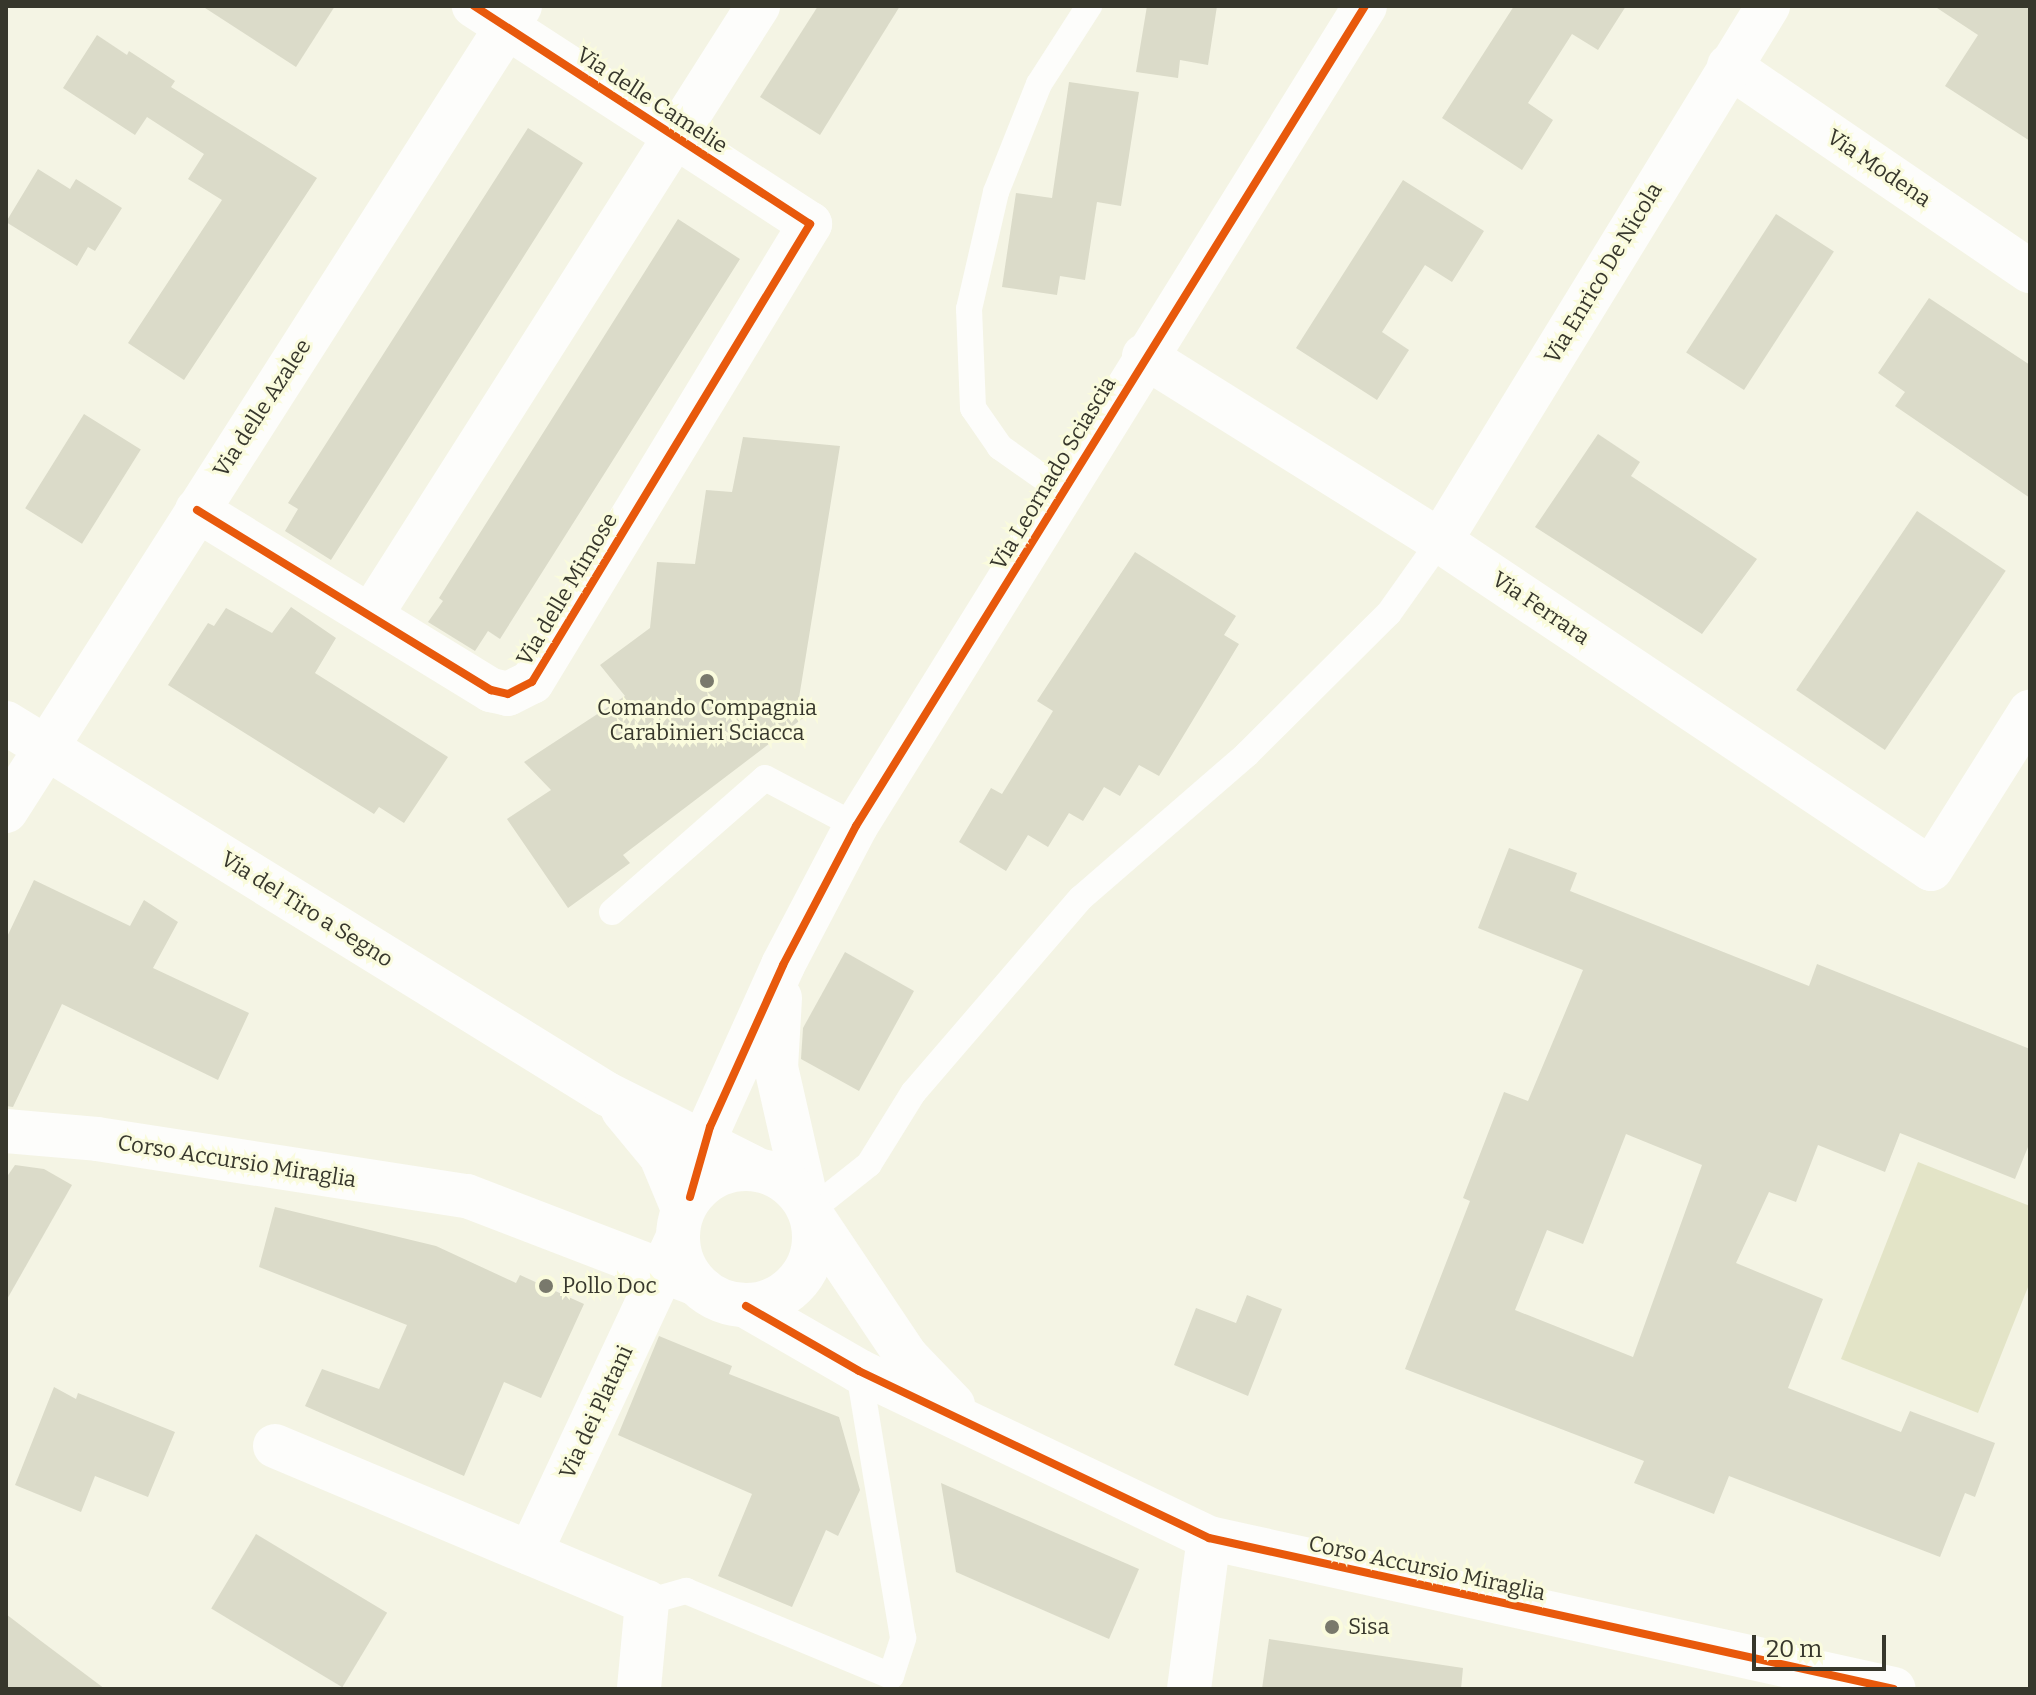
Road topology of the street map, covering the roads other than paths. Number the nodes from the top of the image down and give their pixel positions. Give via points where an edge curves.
1 (758, 6) edge
2 (1089, 6) edge
3 (1365, 6) edge
4 (1768, 6) edge
5 (500, 13) edge
6 (1729, 66) junction
7 (675, 136) junction
8 (810, 224) joint
9 (2030, 271) edge
10 (1144, 356) junction
11 (1065, 493) junction
12 (197, 510) junction
13 (1440, 541) junction
14 (371, 615) junction
15 (2030, 712) edge
16 (6, 723) edge
17 (45, 747) junction
18 (6, 811) edge
19 (856, 826) junction
20 (612, 912) dead end
21 (783, 965) junction
22 (607, 1094) junction
23 (6, 1131) edge
24 (703, 1144) junction
25 (756, 1169) junction
26 (809, 1211) junction
27 (681, 1240) junction
28 (746, 1306) junction
29 (859, 1371) junction
30 (972, 1424) junction
31 (275, 1446) dead end
32 (1209, 1538) junction
33 (530, 1553) junction
34 (647, 1602) junction
35 (639, 1689) edge
36 (1189, 1689) edge
37 (1894, 1689) edge

1 - 7 street
2 - 11 lane via 1039,84 996,192 969,309 973,408 1000,447
3 - 10 street, Via Leornado Sciascia
4 - 6 street, Via Enrico De Nicola
5 - 7 street, Via delle Camelie
5 - 12 street, Via delle Azalee
6 - 9 street, Via Modena
6 - 13 street, Via Enrico De Nicola
7 - 8 street, Via delle Camelie
7 - 14 street
8 - 14 street, Via delle Mimose via 532,682 508,694 491,690
10 - 11 street, Via Leornado Sciascia
10 - 13 street, Via Ferrara
11 - 19 street, Via Leornado Sciascia
12 - 14 street, Via delle Mimose
12 - 17 street, Via delle Azalee
13 - 15 street, Via Ferrara via 1931,869
13 - 26 lane via 1367,634 1247,754 1081,898 913,1093 869,1164
16 - 17 street, Via del Tiro a Segno
17 - 18 street, Via delle Azalee
17 - 22 street, Via del Tiro a Segno
19 - 20 lane via 765,778
19 - 21 street, Via Leornado Sciascia
21 - 24 street, Via Leornado Sciascia
21 - 26 street via 776,1067
22 - 24 street
22 - 27 street via 661,1156
23 - 27 street, Corso Accursio Miraglia via 97,1139 467,1196
24 - 25 street
24 - 27 street, Via dei Platani
25 - 26 street via 787,1181
25 - 27 street via 719,1173
26 - 28 street via 813,1251 807,1268 782,1296
26 - 30 street via 906,1356
27 - 28 street via 711,1296
27 - 33 street, Via dei Platani
28 - 29 street, Corso Accursio Miraglia
29 - 30 street, Corso Accursio Miraglia
29 - 34 lane via 903,1638 891,1676 686,1591
30 - 32 street, Corso Accursio Miraglia
31 - 33 street
32 - 36 street
32 - 37 street, Corso Accursio Miraglia
33 - 34 street
34 - 35 street

